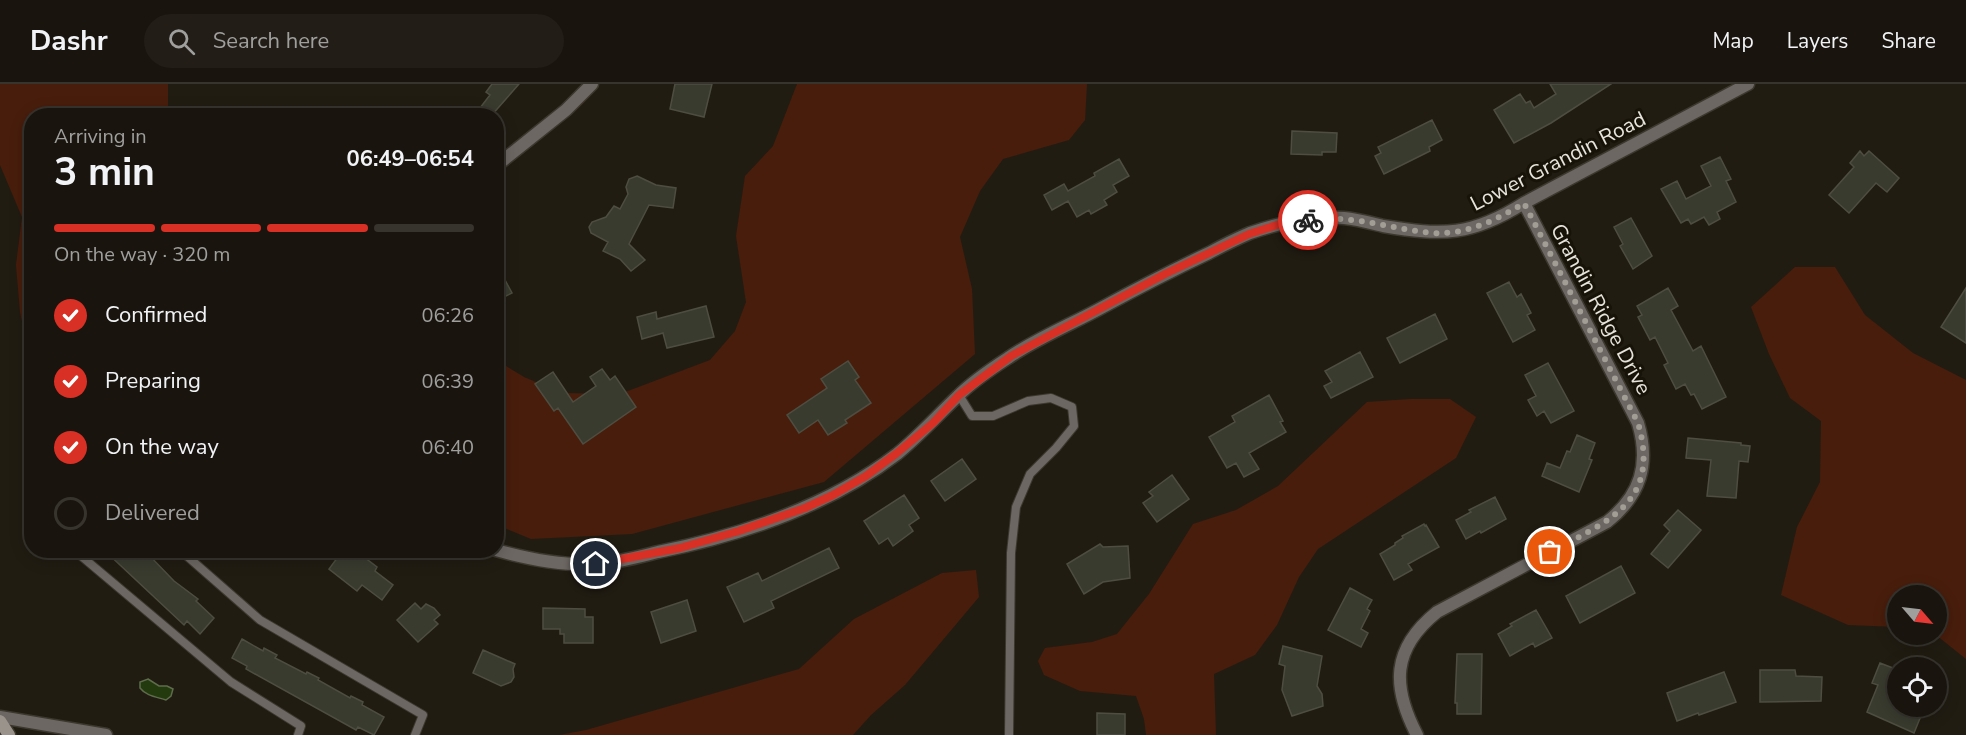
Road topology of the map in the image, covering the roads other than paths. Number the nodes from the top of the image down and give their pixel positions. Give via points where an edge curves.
1 (592, 84) edge
2 (1748, 84) edge
3 (504, 160) edge
4 (1524, 203) junction
5 (959, 395) junction
6 (504, 552) edge
7 (84, 558) edge
8 (189, 558) edge
9 (0, 719) edge
10 (9, 735) edge
11 (106, 735) edge
12 (298, 735) edge
13 (415, 735) edge
14 (1009, 735) edge
15 (1418, 735) edge

1 - 3 street
2 - 4 street, Lower Grandin Road
4 - 5 street, Lower Grandin Road via 1504,216 1458,231 1435,233 1345,218 1280,224 1249,234 1011,356
4 - 15 street, Grandin Ridge Drive via 1638,423 1644,454 1642,470 1630,500 1607,522 1424,622 1406,649 1400,680 1401,697
5 - 6 street, Lower Grandin Road via 933,423 866,476 805,508 739,531 680,548 596,564 558,563
5 - 14 lane via 972,416 993,416 1028,401 1051,398 1072,407 1074,426 1030,474 1016,507 1011,553
7 - 12 lane via 231,682 301,726
8 - 13 lane via 260,620 423,716
9 - 10 main road
9 - 11 street

